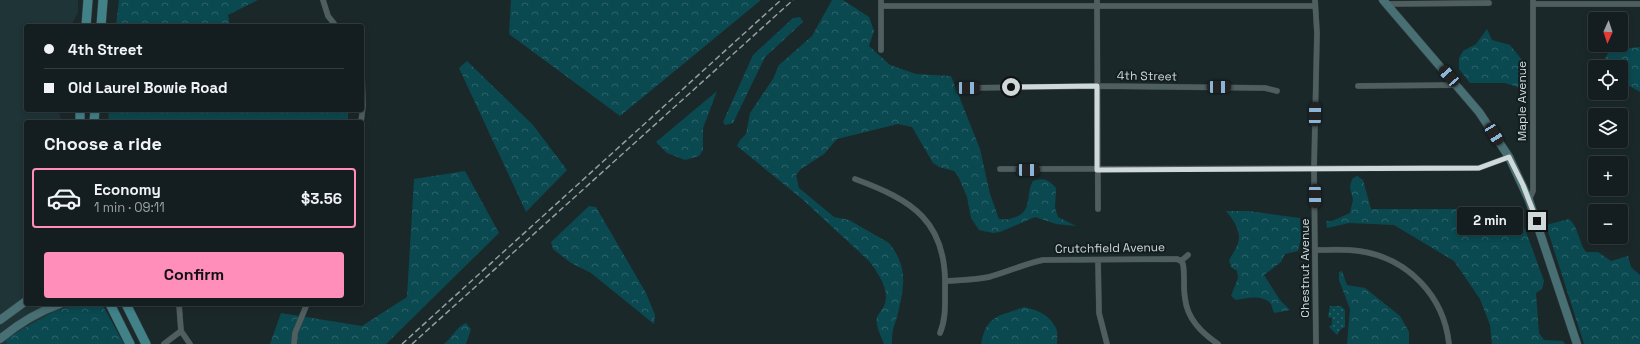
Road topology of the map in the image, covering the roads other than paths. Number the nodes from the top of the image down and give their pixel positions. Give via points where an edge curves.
1 (88, 0) edge
2 (103, 0) edge
3 (323, 0) edge
4 (1315, 0) edge
5 (1385, 2) edge
6 (1533, 2) edge
7 (881, 3) edge
8 (1097, 3) edge
9 (1489, 3) dead end
10 (1640, 4) edge
11 (1315, 6) junction
12 (86, 24) edge
13 (101, 24) edge
14 (334, 24) edge
15 (881, 50) dead end
16 (1457, 85) junction
17 (1097, 86) junction
18 (1358, 86) dead end
19 (968, 88) dead end
20 (1276, 91) dead end
21 (1509, 157) junction
22 (1000, 169) dead end
23 (1314, 169) junction
24 (1097, 170) junction
25 (855, 179) dead end
26 (1529, 200) junction
27 (1098, 209) dead end
28 (1316, 250) junction
29 (1188, 255) dead end
30 (1098, 260) junction
31 (1181, 261) junction
32 (946, 281) junction
33 (24, 302) edge
34 (56, 306) edge
35 (111, 306) edge
36 (127, 306) edge
37 (179, 306) edge
38 (306, 306) edge
39 (0, 320) edge
40 (181, 331) junction
41 (940, 333) dead end
42 (0, 339) edge
43 (130, 344) edge
44 (146, 344) edge
45 (164, 344) edge
46 (190, 344) edge
47 (294, 344) edge
48 (1107, 344) edge
49 (1218, 344) edge
50 (1316, 344) edge
51 (1449, 344) edge
52 (1578, 344) edge

1 - 12 main road
2 - 13 main road
3 - 14 street via 328,16
4 - 11 street, Chestnut Avenue
5 - 9 street
5 - 16 street
6 - 10 street
6 - 26 street, Maple Avenue via 1533,192
7 - 8 street
7 - 15 street
8 - 11 street
8 - 17 street
11 - 23 street, Chestnut Avenue via 1317,33
16 - 18 street
16 - 21 street via 1479,112
17 - 19 street, 4th Street
17 - 20 street, 4th Street via 1265,88
17 - 24 street
21 - 23 street via 1479,168
21 - 26 street
22 - 24 street
23 - 24 street
23 - 28 street, Chestnut Avenue
24 - 27 street
25 - 32 street via 905,201 925,219 941,248
26 - 52 street
28 - 50 street, Chestnut Avenue
28 - 51 street via 1360,251 1392,261 1406,269 1418,278 1436,303 1444,319
29 - 31 street
30 - 31 street, Crutchfield Avenue via 1170,258
30 - 32 street, Crutchfield Avenue via 1043,260 976,280
30 - 48 street via 1099,313
31 - 49 street, Crutchfield Avenue via 1185,298 1192,319 1200,330
32 - 41 street via 944,323
33 - 39 street
34 - 42 street via 33,316
35 - 43 main road
36 - 44 main road
37 - 40 street
38 - 47 street via 295,332
40 - 45 street
40 - 46 street

